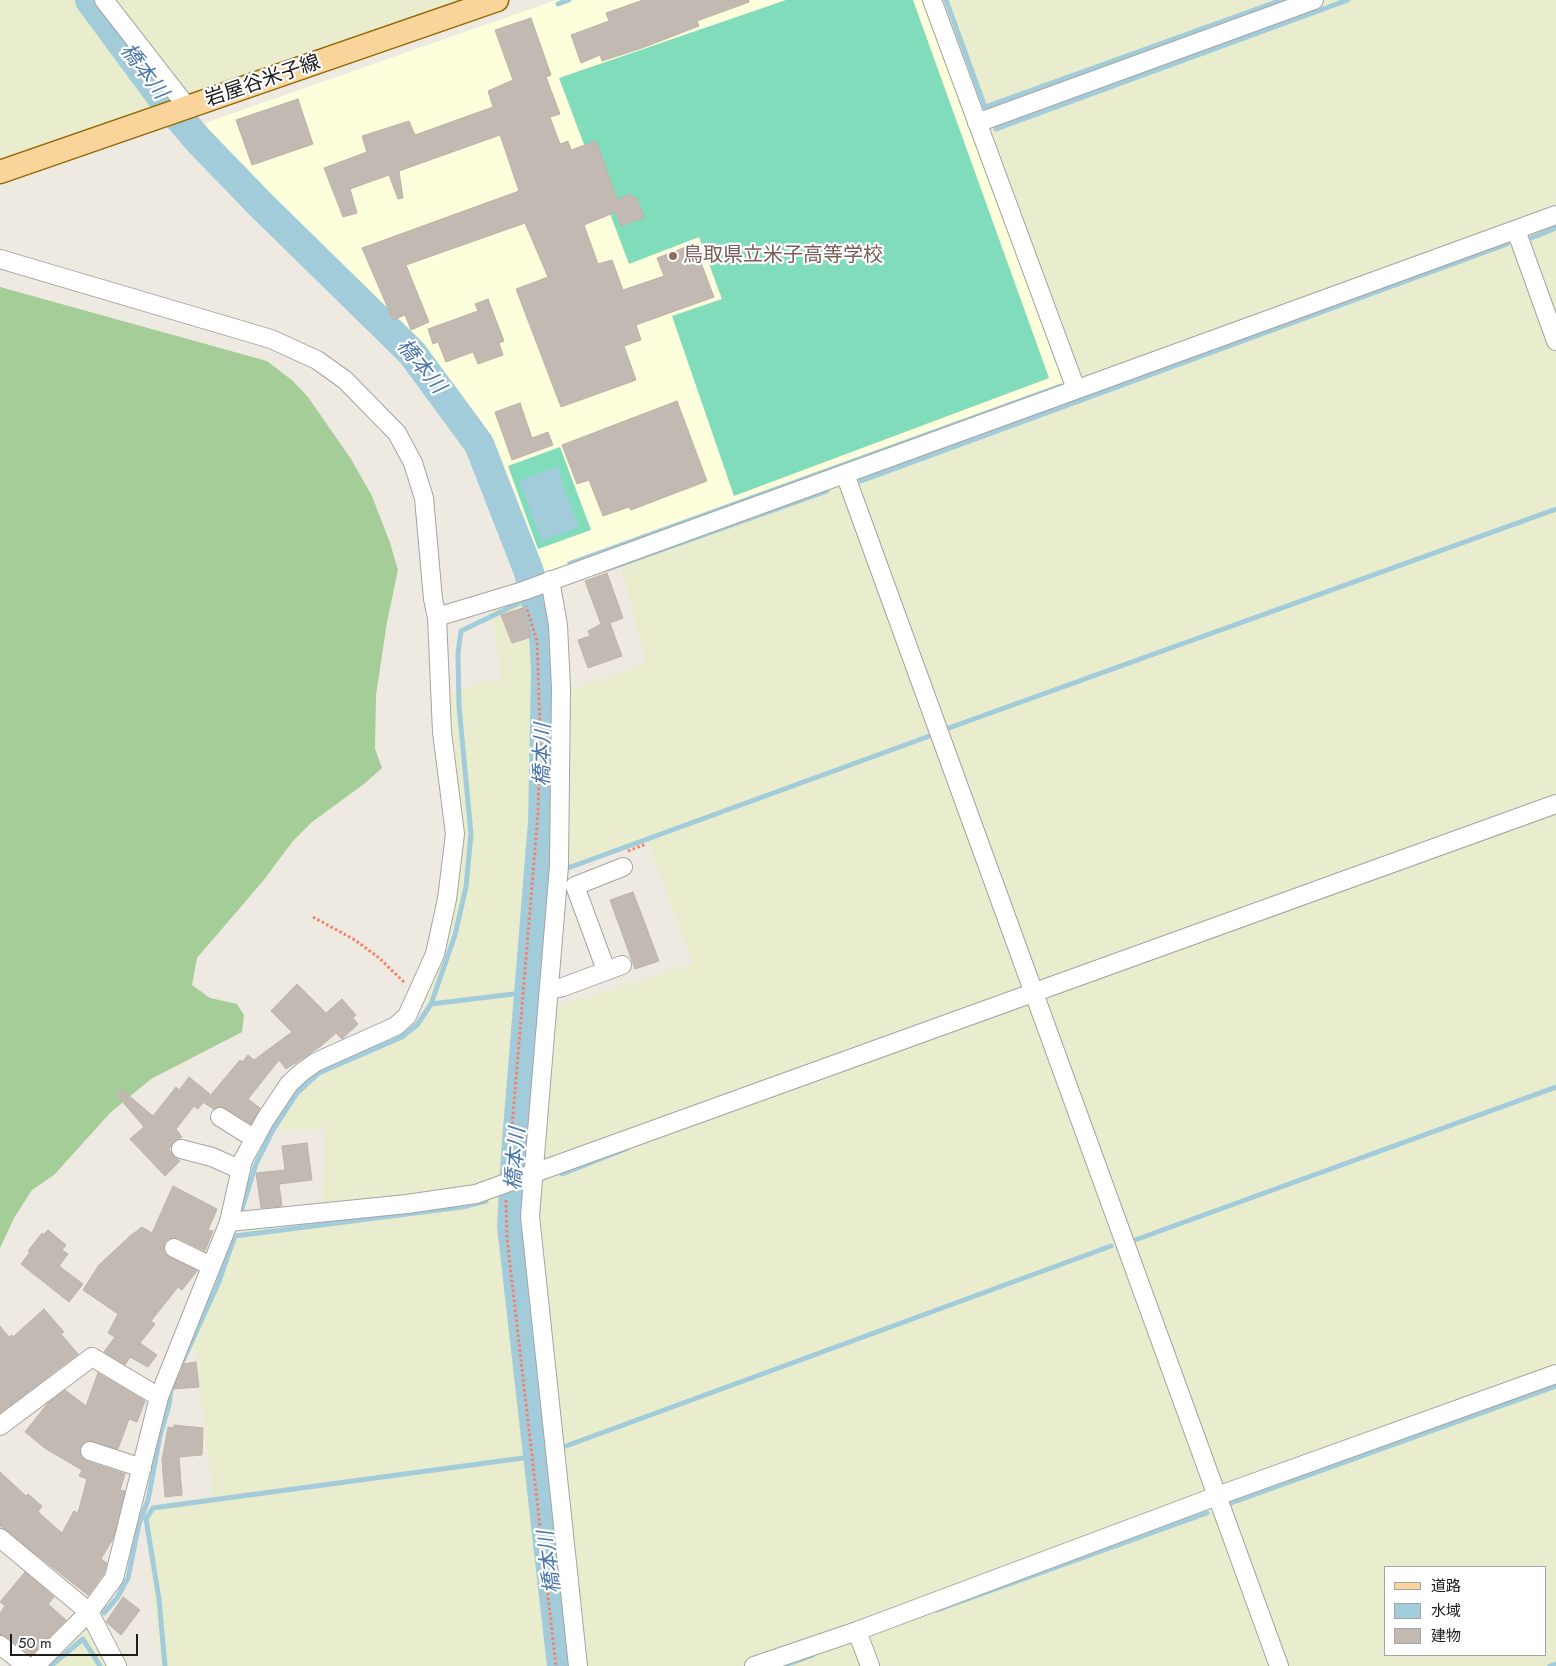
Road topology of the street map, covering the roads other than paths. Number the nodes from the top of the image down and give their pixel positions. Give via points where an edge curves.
1 (104, 0) edge
2 (496, 0) edge
3 (932, 0) edge
4 (1314, 0) edge
5 (178, 111) junction
6 (977, 123) junction
7 (0, 172) edge
8 (1556, 215) edge
9 (1516, 230) junction
10 (0, 259) edge
11 (1556, 341) edge
12 (1076, 389) junction
13 (845, 474) junction
14 (547, 582) junction
15 (437, 617) junction
16 (1556, 804) edge
17 (623, 867) dead end
18 (549, 990) junction
19 (1033, 992) junction
20 (220, 1117) dead end
21 (255, 1139) junction
22 (181, 1149) dead end
23 (241, 1170) junction
24 (533, 1173) junction
25 (229, 1222) junction
26 (174, 1248) dead end
27 (210, 1266) junction
28 (1556, 1374) edge
29 (159, 1396) junction
30 (0, 1426) edge
31 (90, 1451) dead end
32 (142, 1468) junction
33 (1217, 1496) junction
34 (0, 1538) edge
35 (89, 1612) junction
36 (857, 1631) junction
37 (0, 1645) edge
38 (27, 1666) edge
39 (35, 1666) edge
40 (117, 1666) edge
41 (578, 1666) edge
42 (754, 1666) edge
43 (870, 1666) edge
44 (1279, 1666) edge

1 - 5 street
2 - 5 main road, 岩屋谷米子線
3 - 6 street
4 - 6 street
5 - 7 main road, 岩屋谷米子線
6 - 12 street
8 - 9 street
9 - 11 street
9 - 12 street
10 - 15 street via 271,339 317,360 345,380 397,433 413,463 424,498
12 - 13 street
13 - 14 street
13 - 19 street
14 - 15 street
14 - 18 street via 558,625 561,688 559,866
15 - 21 street via 442,732 456,834 435,954 407,1016 396,1026 316,1062 302,1072 289,1084
16 - 19 street
17 - 18 street via 575,886 614,968
18 - 24 street
19 - 24 street
19 - 33 street
20 - 21 street
21 - 23 street
22 - 23 street via 212,1157
23 - 25 street
24 - 25 street via 476,1194
24 - 41 street via 530,1216
25 - 27 street
26 - 27 street
27 - 29 street
28 - 33 street
29 - 30 street via 92,1357
29 - 32 street
31 - 32 street
32 - 35 street via 114,1578
33 - 36 street
33 - 44 street
34 - 35 street
35 - 39 street
35 - 40 street
36 - 42 street
36 - 43 street
37 - 38 street

